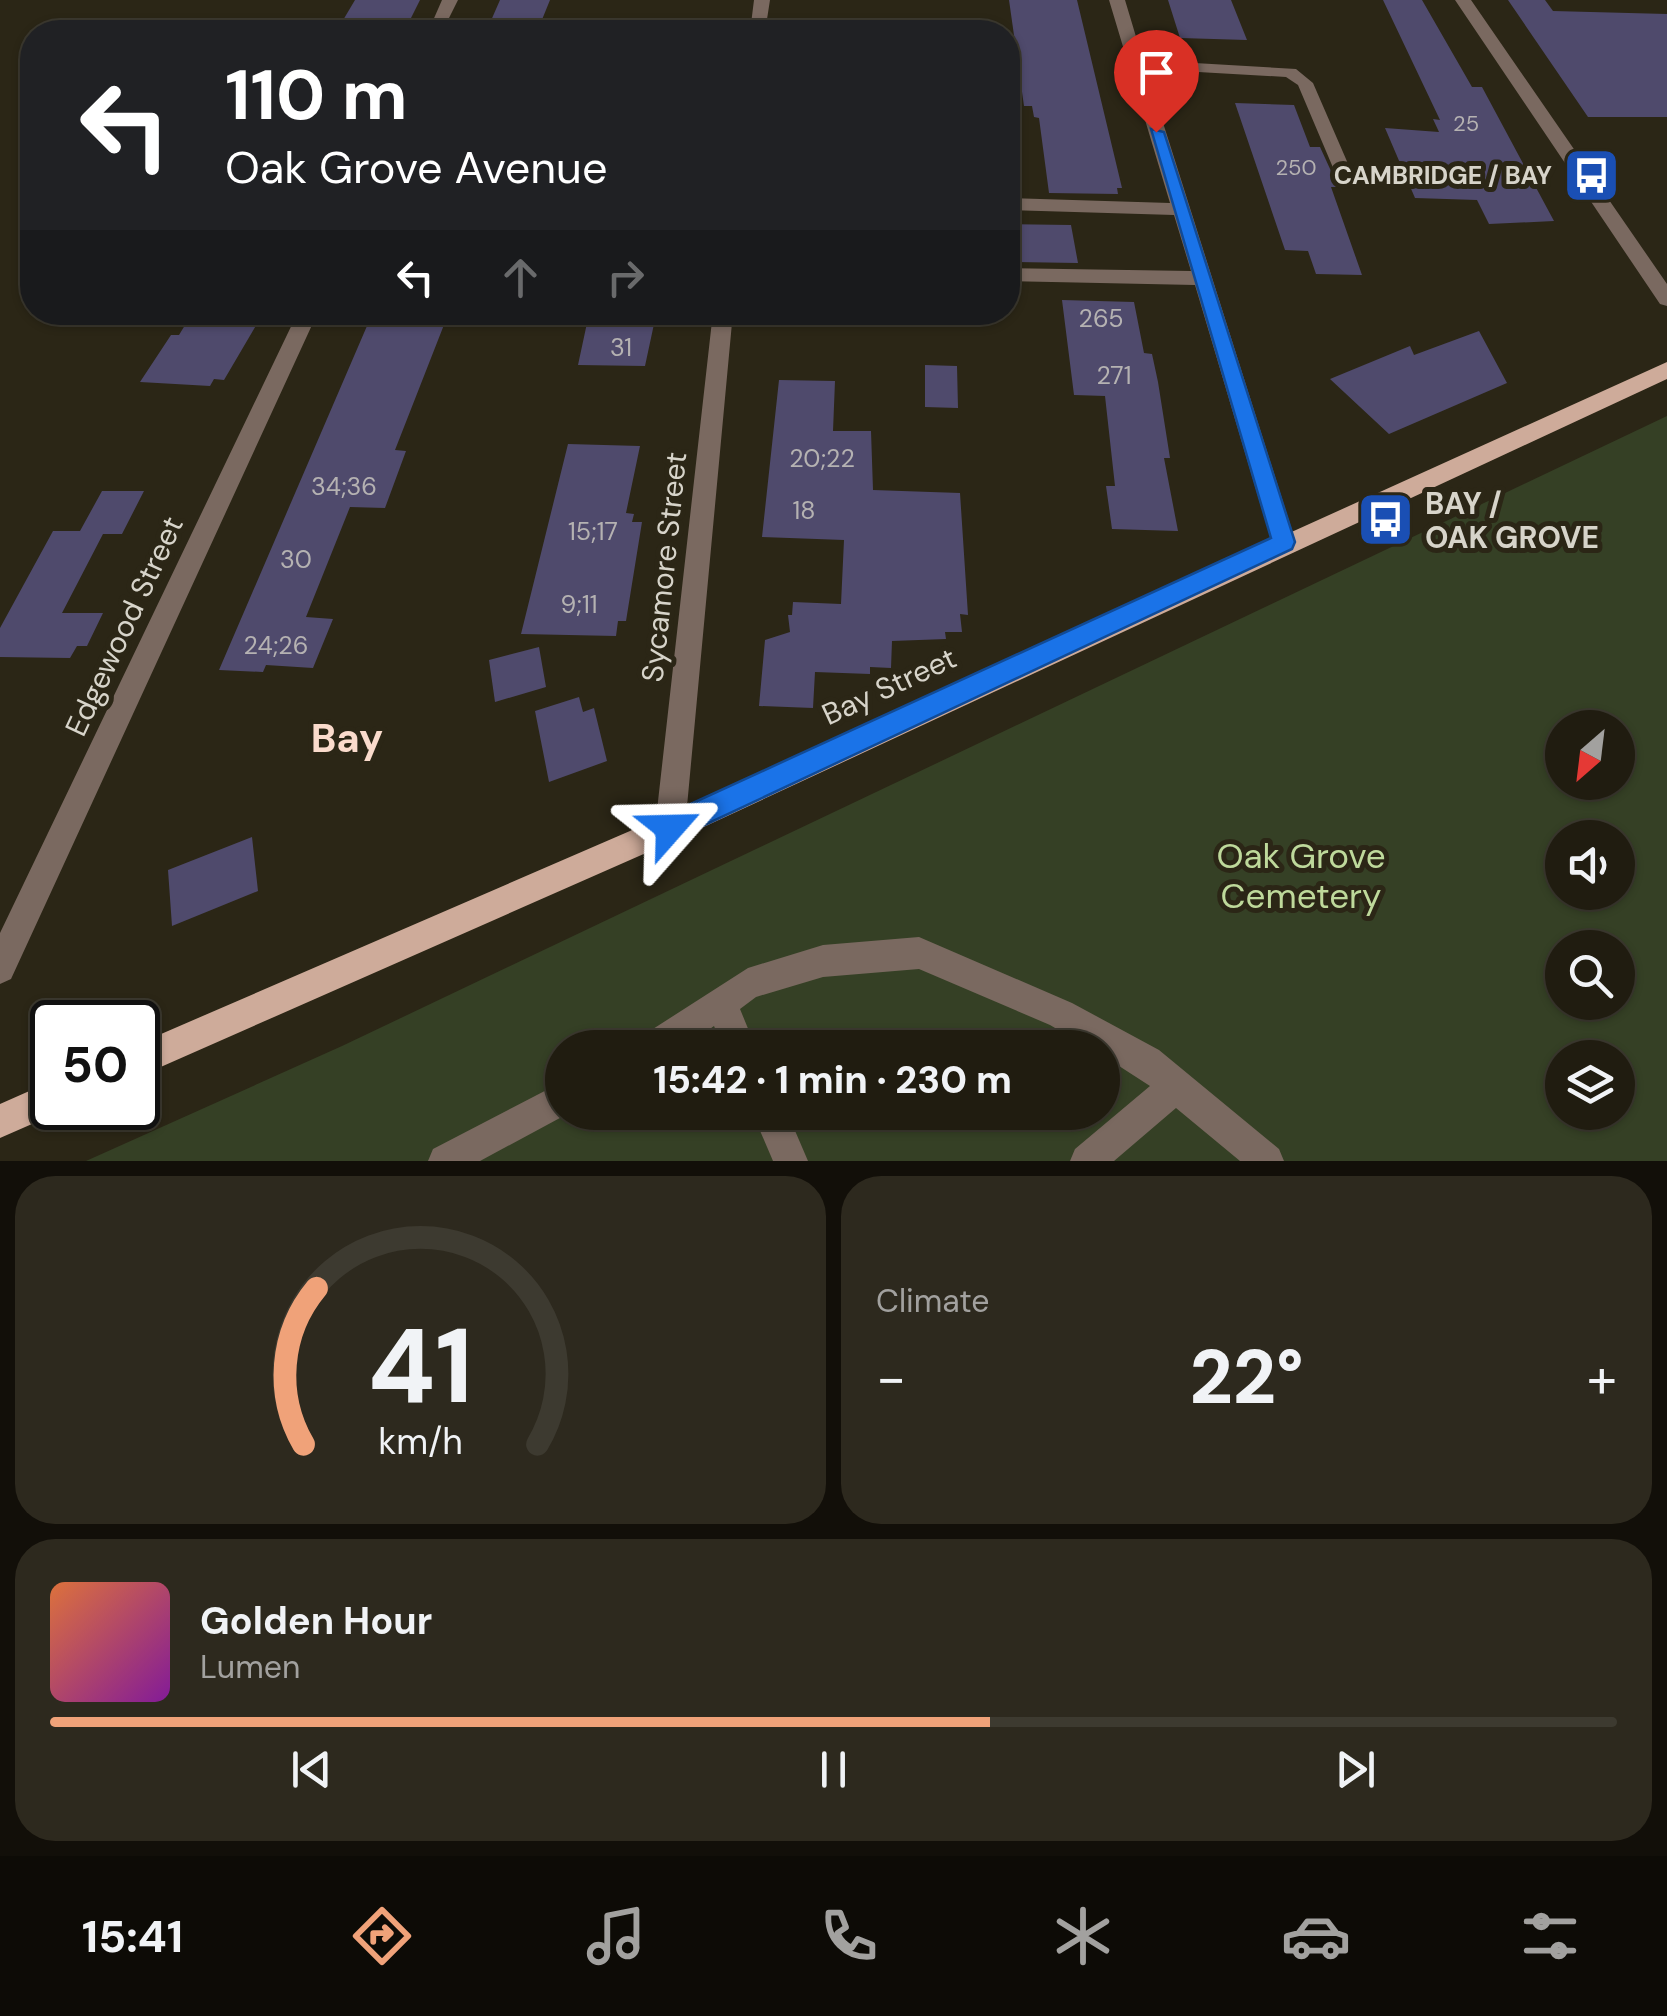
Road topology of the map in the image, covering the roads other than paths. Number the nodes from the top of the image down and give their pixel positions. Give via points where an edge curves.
1 (1116, 0) edge
2 (1462, 0) edge
3 (1136, 64) junction
4 (1340, 166) dead end
5 (1020, 204) edge
6 (1180, 208) junction
7 (1020, 275) edge
8 (1202, 278) junction
9 (1667, 298) edge
10 (302, 325) edge
11 (722, 325) edge
12 (1667, 370) edge
13 (1284, 542) junction
14 (670, 828) junction
15 (0, 968) edge
16 (721, 1003) junction
17 (681, 1030) edge
18 (732, 1030) edge
19 (160, 1051) edge
20 (1174, 1088) junction
21 (30, 1108) edge
22 (545, 1108) edge
23 (0, 1121) edge
24 (777, 1130) edge
25 (453, 1159) edge
26 (791, 1161) edge
27 (1087, 1161) edge
28 (1267, 1161) edge

1 - 3 street
2 - 9 street
3 - 4 street via 1290,72 1305,83
3 - 6 street
5 - 6 street
6 - 8 street
7 - 8 street
8 - 13 street
10 - 15 street, Edgewood Street
11 - 14 street, Sycamore Street
12 - 13 main road, Bay Street
13 - 14 main road, Bay Street
14 - 19 main road, Bay Street
16 - 17 street
16 - 18 street
16 - 20 street via 748,984 823,961 918,953 1061,1014 1147,1062
20 - 27 street
20 - 28 street
21 - 23 main road
22 - 25 street
24 - 26 street

